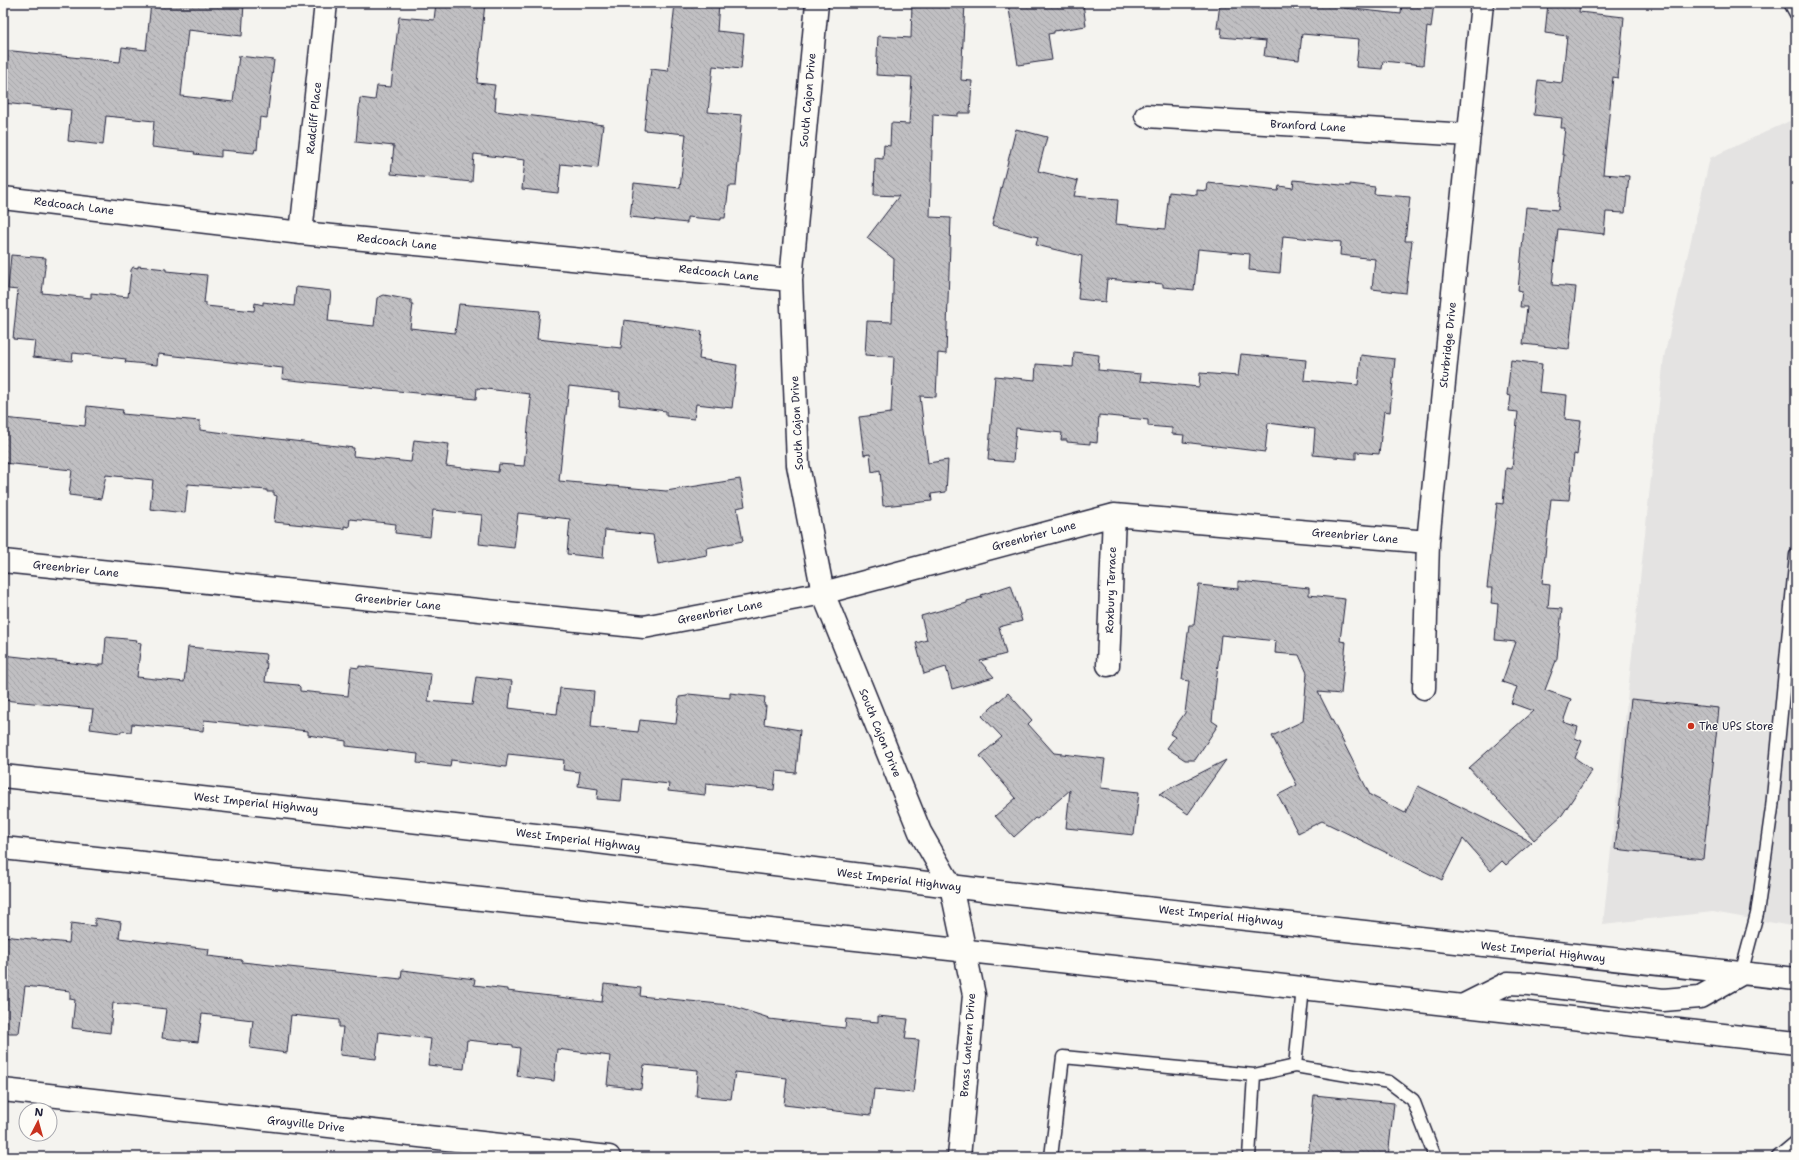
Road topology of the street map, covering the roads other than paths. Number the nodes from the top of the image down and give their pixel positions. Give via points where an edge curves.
1 (326, 3) edge
2 (817, 3) edge
3 (1482, 3) edge
4 (1790, 3) edge
5 (1796, 14) edge
6 (1146, 116) dead end
7 (1469, 135) junction
8 (3, 198) edge
9 (302, 233) junction
10 (791, 280) junction
11 (1114, 515) junction
12 (1428, 542) junction
13 (1796, 555) edge
14 (3, 561) edge
15 (823, 593) junction
16 (1108, 665) dead end
17 (1424, 688) dead end
18 (3, 776) edge
19 (3, 848) edge
20 (951, 886) junction
21 (965, 952) junction
22 (1741, 974) junction
23 (1796, 979) edge
24 (1303, 988) junction
25 (1462, 1006) junction
26 (1796, 1043) edge
27 (1295, 1066) junction
28 (1254, 1075) junction
29 (3, 1090) edge
30 (1796, 1142) edge
31 (559, 1154) edge
32 (609, 1157) edge
33 (959, 1157) edge
34 (1051, 1157) edge
35 (1249, 1157) edge
36 (1435, 1157) edge
37 (1778, 1157) edge

1 - 9 street, Radcliff Place
2 - 10 street, South Cajon Drive
3 - 7 street, Sturbridge Drive
4 - 5 lane
6 - 7 street, Branford Lane
7 - 12 street, Sturbridge Drive
8 - 9 street, Redcoach Lane
9 - 10 street, Redcoach Lane
10 - 15 street, South Cajon Drive via 798,465
11 - 12 street, Greenbrier Lane
11 - 15 street, Greenbrier Lane
11 - 16 street, Roxbury Terrace
12 - 17 street, Sturbridge Drive
13 - 22 lane via 1772,808 1757,914
14 - 15 street, Greenbrier Lane via 644,627
15 - 20 street, South Cajon Drive via 920,832
18 - 20 street, West Imperial Highway via 589,841
19 - 21 street
20 - 21 street, Brass Lantern Drive
20 - 22 street, West Imperial Highway
21 - 24 street
21 - 33 street, Brass Lantern Drive via 974,995
22 - 23 street, West Imperial Highway
22 - 25 street via 1700,997 1663,1000 1508,983
24 - 25 street
24 - 27 lane
25 - 26 street
27 - 28 lane
27 - 36 lane via 1389,1082 1413,1100
28 - 34 lane via 1063,1057
28 - 35 lane
29 - 31 street, Grayville Drive
30 - 37 lane
31 - 32 street, Grayville Drive

